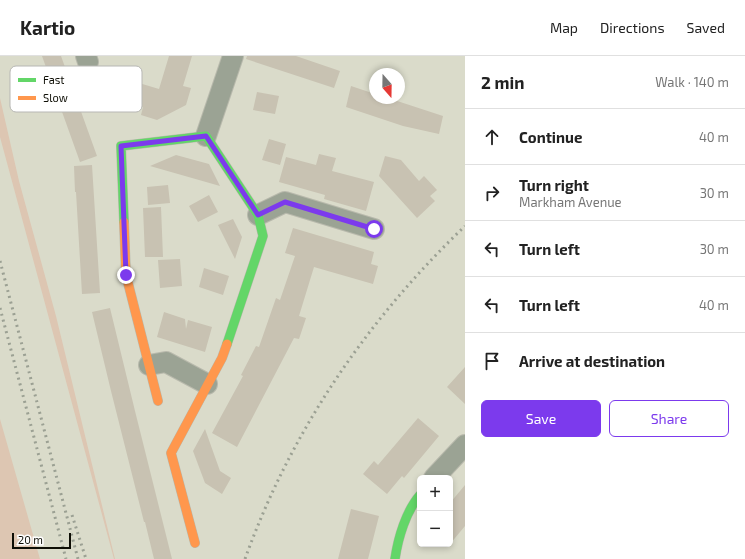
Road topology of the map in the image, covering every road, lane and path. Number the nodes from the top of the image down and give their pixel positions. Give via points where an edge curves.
1 (232, 56) edge
2 (206, 136) junction
3 (258, 215) junction
4 (374, 229) dead end
5 (149, 366) junction
6 (207, 384) junction
7 (158, 401) dead end
8 (465, 445) edge
9 (437, 475) edge
10 (417, 499) edge
11 (195, 543) dead end
12 (396, 559) edge

1 - 2 street
2 - 3 street
2 - 5 street via 121,146 126,275
3 - 4 street via 285,202
3 - 6 street via 263,236 222,358
5 - 6 street via 166,362
5 - 7 street
6 - 11 street via 171,453
8 - 9 street
10 - 12 street via 398,540

